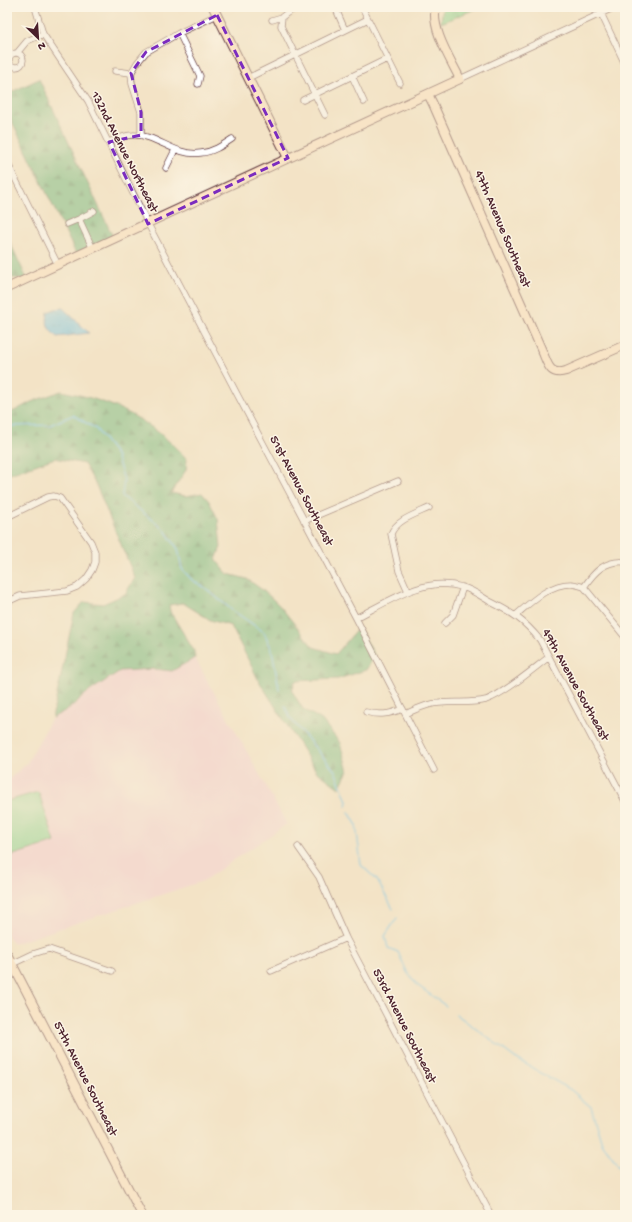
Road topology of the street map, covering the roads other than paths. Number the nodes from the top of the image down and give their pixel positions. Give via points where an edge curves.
1 (35, 7) edge
2 (213, 7) edge
3 (298, 7) edge
4 (335, 7) edge
5 (362, 7) edge
6 (436, 7) edge
7 (598, 7) edge
8 (615, 7) edge
9 (601, 13) junction
10 (217, 15) junction
11 (282, 18) junction
12 (368, 19) junction
13 (272, 20) dead end
14 (345, 30) junction
15 (179, 33) junction
16 (43, 34) junction
17 (17, 53) dead end
18 (296, 54) junction
19 (387, 58) junction
20 (625, 64) edge
21 (115, 71) dead end
22 (131, 73) junction
23 (352, 76) junction
24 (248, 78) junction
25 (460, 79) junction
26 (400, 83) dead end
27 (198, 84) dead end
28 (315, 94) junction
29 (428, 94) junction
30 (303, 100) dead end
31 (364, 102) dead end
32 (325, 115) dead end
33 (141, 136) junction
34 (232, 139) dead end
35 (109, 142) junction
36 (175, 150) junction
37 (288, 158) junction
38 (7, 162) edge
39 (166, 168) dead end
40 (94, 212) dead end
41 (79, 219) junction
42 (67, 224) dead end
43 (148, 224) junction
44 (93, 249) junction
45 (58, 265) junction
46 (7, 288) edge
47 (625, 345) edge
48 (398, 481) dead end
49 (429, 508) dead end
50 (7, 517) edge
51 (304, 521) junction
52 (625, 562) edge
53 (464, 587) junction
54 (584, 587) junction
55 (408, 591) junction
56 (7, 602) edge
57 (516, 615) junction
58 (356, 618) junction
59 (445, 623) dead end
60 (625, 637) edge
61 (549, 657) junction
62 (404, 711) junction
63 (366, 712) dead end
64 (434, 770) dead end
65 (625, 801) edge
66 (298, 846) dead end
67 (346, 938) junction
68 (7, 954) edge
69 (12, 964) junction
70 (272, 971) dead end
71 (112, 972) dead end
72 (142, 1215) edge
73 (491, 1215) edge

1 - 16 street, 132nd Avenue Northeast
2 - 10 street
3 - 11 street
4 - 14 street
5 - 12 street
6 - 25 street via 434,16 438,32
7 - 9 street
8 - 9 street
9 - 20 street
9 - 25 street
10 - 15 street
10 - 24 street
11 - 13 street
11 - 18 street via 281,26
12 - 14 street
12 - 19 street
14 - 18 street
15 - 22 street via 146,52
15 - 27 street via 200,76
16 - 17 street via 27,41
16 - 35 street, 132nd Avenue Northeast via 88,101
18 - 24 street
18 - 28 street
19 - 23 street
19 - 26 street
21 - 22 street
22 - 33 street via 141,112
23 - 28 street
23 - 31 street
24 - 37 street
25 - 29 street
28 - 30 street
28 - 32 street
29 - 37 street
29 - 47 street, 47th Avenue Southeast via 548,365 554,372 559,373
33 - 35 street via 127,136
33 - 36 street
34 - 36 street via 202,153 187,154
35 - 43 street, 132nd Avenue Northeast
36 - 39 street
37 - 43 street
38 - 45 street
40 - 41 street
41 - 42 street
41 - 44 street
43 - 44 street
43 - 51 street, 51st Avenue Southeast
44 - 45 street
45 - 46 street
48 - 51 street
49 - 55 street via 398,524 391,534 399,571
50 - 56 street via 48,497 60,498 91,542 95,562 86,579 77,587 67,591 20,596
51 - 58 street, 51st Avenue Southeast
52 - 54 street via 616,561 594,572
53 - 55 street, 49th Avenue Southeast via 434,584
53 - 57 street, 49th Avenue Southeast
53 - 59 street via 453,615
54 - 57 street via 571,584 549,590
54 - 60 street
55 - 58 street, 49th Avenue Southeast
57 - 61 street, 49th Avenue Southeast via 540,640
58 - 62 street, 51st Avenue Southeast
61 - 62 street via 486,700 439,702
61 - 65 street, 49th Avenue Southeast
62 - 63 street via 376,715
62 - 64 street, 51st Avenue Southeast
66 - 67 street, 53rd Avenue Southeast via 319,877
67 - 70 street
67 - 73 street, 53rd Avenue Southeast
68 - 69 street, 57th Avenue Southeast
69 - 71 street via 49,949
69 - 72 street, 57th Avenue Southeast

